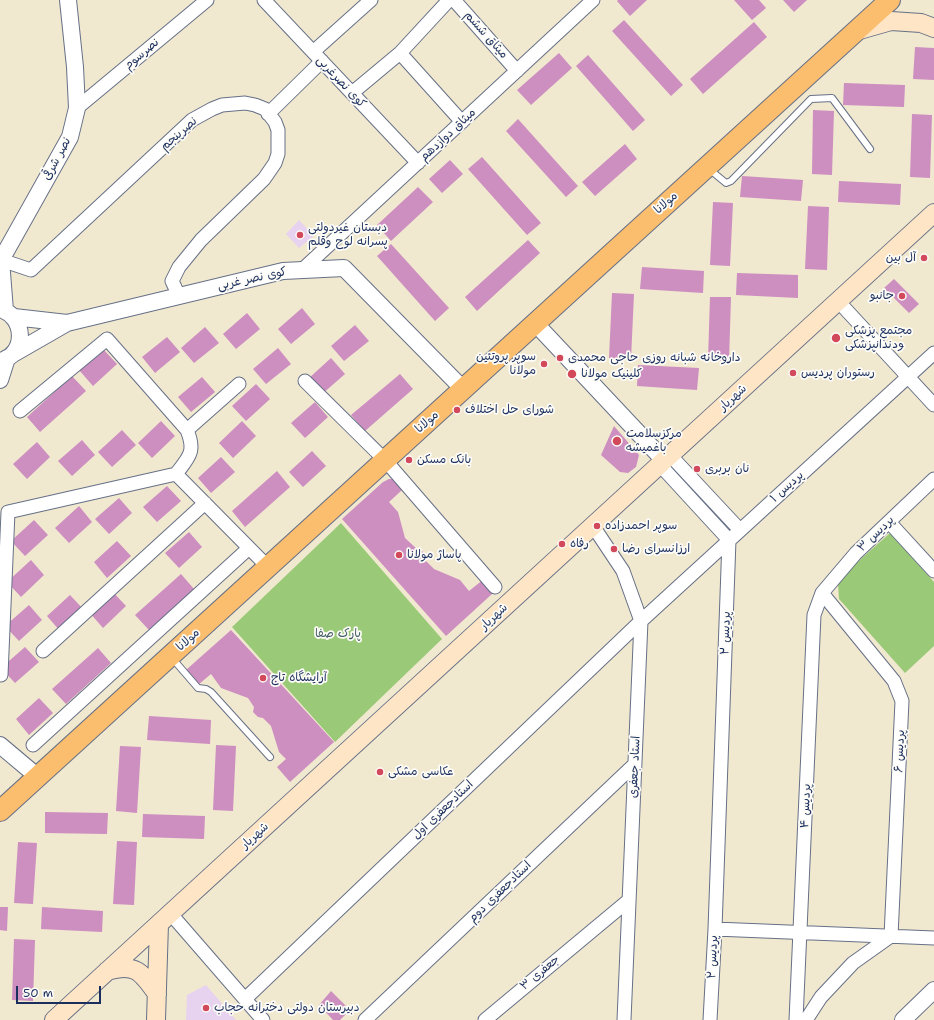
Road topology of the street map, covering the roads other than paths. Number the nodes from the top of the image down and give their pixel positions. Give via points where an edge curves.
1 (68, 0) edge
2 (206, 0) edge
3 (264, 0) edge
4 (370, 0) edge
5 (449, 0) edge
6 (454, 0) edge
7 (593, 0) edge
8 (890, 0) edge
9 (934, 28) edge
10 (856, 31) junction
11 (400, 53) junction
12 (317, 57) junction
13 (517, 71) junction
14 (352, 93) junction
15 (77, 108) junction
16 (268, 114) junction
17 (462, 122) junction
18 (870, 149) dead end
19 (418, 163) junction
20 (706, 167) junction
21 (934, 213) edge
22 (0, 261) edge
23 (302, 270) junction
24 (179, 296) junction
25 (838, 301) junction
26 (6, 312) edge
27 (67, 323) junction
28 (535, 323) junction
29 (934, 353) edge
30 (7, 358) edge
31 (908, 377) junction
32 (0, 380) edge
33 (305, 381) dead end
34 (239, 384) dead end
35 (463, 389) junction
36 (934, 405) edge
37 (20, 411) dead end
38 (187, 430) junction
39 (663, 458) junction
40 (385, 460) junction
41 (176, 474) junction
42 (934, 479) edge
43 (205, 503) junction
44 (889, 522) junction
45 (593, 526) junction
46 (740, 530) junction
47 (729, 540) junction
48 (249, 548) junction
49 (933, 566) edge
50 (268, 567) junction
51 (494, 587) dead end
52 (822, 593) junction
53 (641, 621) junction
54 (43, 651) dead end
55 (171, 656) junction
56 (1, 675) dead end
57 (0, 734) edge
58 (33, 744) dead end
59 (0, 745) edge
60 (270, 757) dead end
61 (15, 758) junction
62 (635, 764) junction
63 (38, 777) junction
64 (0, 811) edge
65 (629, 900) junction
66 (164, 919) junction
67 (714, 929) junction
68 (800, 932) junction
69 (891, 936) junction
70 (934, 938) edge
71 (107, 971) junction
72 (934, 990) edge
73 (157, 994) junction
74 (245, 998) junction
75 (622, 1018) edge
76 (54, 1020) edge
77 (156, 1020) edge
78 (264, 1020) edge
79 (365, 1020) edge
80 (485, 1020) edge
81 (710, 1020) edge
82 (796, 1020) edge
83 (806, 1020) edge
84 (903, 1020) edge

1 - 15 street, نصر شرقی
2 - 15 street, نصرسوم
3 - 12 street, کوی نصرغربی
4 - 12 street
5 - 11 street
6 - 13 street, میثاق ششم
7 - 13 street, میثاق دوازدهم
8 - 10 main road, مولانا
9 - 10 main road via 921,23 891,21
10 - 20 main road, مولانا
11 - 14 street
11 - 17 street
12 - 14 street, کوی نصرغربی
12 - 16 street
13 - 17 street, میثاق دوازدهم
14 - 19 street, کوی نصرغربی
15 - 22 street, نصر شرقی via 70,137
16 - 22 street, نصرپنجم via 256,105 245,103 212,108 192,120 31,270
16 - 24 street, نصرپنجم via 278,130 275,163 264,179 201,240 179,267 172,281
17 - 19 street, میثاق دوازدهم
18 - 20 lane via 832,98 811,99 731,181 726,183
19 - 23 street, میثاق دوازدهم
20 - 28 main road, مولانا
21 - 25 main road, شهریار
22 - 26 street
23 - 24 street, کوی نصر غربی via 283,271
23 - 35 street, کوی نصر غربی via 344,268
24 - 27 street, کوی نصر غربی
25 - 31 street
25 - 39 main road, شهریار
26 - 27 street, کوی نصر غربی
26 - 30 street via 19,325 21,334 20,343
27 - 30 street, کوی نصر غربی
28 - 35 main road, مولانا
28 - 39 street
29 - 31 street, پردیس ۱
30 - 32 street
31 - 36 street
31 - 46 street, پردیس ۱
33 - 40 street
34 - 38 street
35 - 40 main road, مولانا
37 - 38 street via 107,339
38 - 41 street via 191,440 191,453
39 - 45 main road, شهریار
39 - 46 street
39 - 47 street
40 - 50 main road, مولانا
40 - 51 street
41 - 43 street
41 - 56 street via 8,512
42 - 44 street, پردیس ۳
43 - 48 street
43 - 54 street
44 - 49 street
44 - 52 street, پردیس ۳ via 856,553
45 - 53 street, استاد جعفری via 623,571
45 - 66 main road, شهریار
46 - 47 street, پردیس ۱
47 - 53 street, پردیس ۱
47 - 67 street, پردیس ۲
48 - 50 street
48 - 58 street
50 - 55 main road, مولانا
52 - 68 street, پردیس ۴ via 814,615
52 - 69 street, پردیس ۶ via 894,681 902,701
53 - 62 street, استاد جعفری
53 - 74 street, استادجعفری اول
55 - 60 lane via 198,688 211,692
55 - 63 main road, مولانا
57 - 61 street
59 - 61 street
61 - 63 street
62 - 65 street, استاد جعفری
62 - 79 street, استادجعفری دوم
63 - 64 main road, مولانا
65 - 75 street, استاد جعفری
65 - 80 street, جعفری ۳
66 - 71 main road, شهریار
66 - 73 main road
66 - 74 street
67 - 68 street
67 - 81 street, پردیس ۲
68 - 69 street
68 - 82 street, پردیس ۴
69 - 70 street
69 - 83 street via 853,963 821,997
71 - 73 main road via 121,967 135,969 144,975
71 - 76 main road, شهریار
72 - 84 street
73 - 77 main road
74 - 78 street

